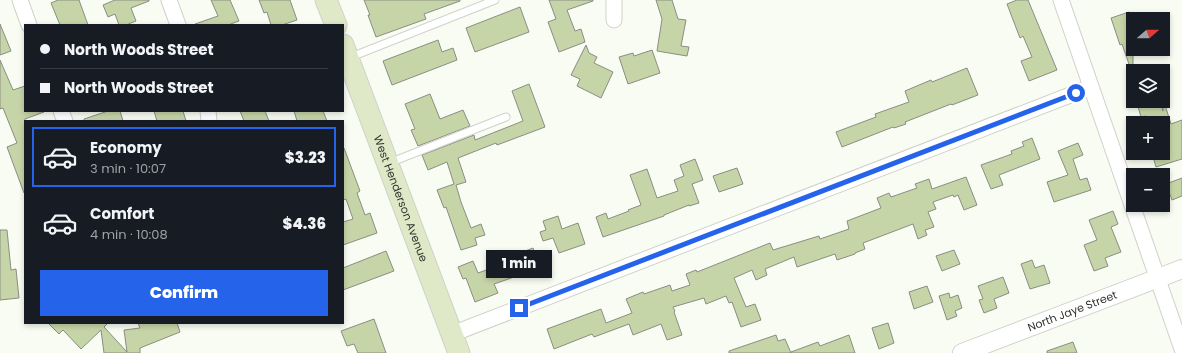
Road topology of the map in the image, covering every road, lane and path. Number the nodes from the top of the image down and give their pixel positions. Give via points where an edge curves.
1 (20, 0) edge
2 (169, 0) edge
3 (326, 0) edge
4 (495, 0) edge
5 (614, 0) edge
6 (1061, 0) edge
7 (614, 20) dead end
8 (29, 24) edge
9 (178, 24) edge
10 (336, 24) edge
11 (346, 52) edge
12 (1091, 87) junction
13 (506, 117) dead end
14 (388, 164) junction
15 (1182, 268) edge
16 (1158, 278) junction
17 (455, 344) edge
18 (1182, 350) edge
19 (962, 353) edge

1 - 8 street
2 - 9 street
3 - 10 main road
4 - 11 lane
5 - 7 street
6 - 12 street
11 - 14 main road, West Henderson Avenue
12 - 16 street
12 - 17 street
13 - 14 lane
14 - 17 main road, West Henderson Avenue
15 - 16 street, North Jaye Street
16 - 18 street
16 - 19 street, North Jaye Street

